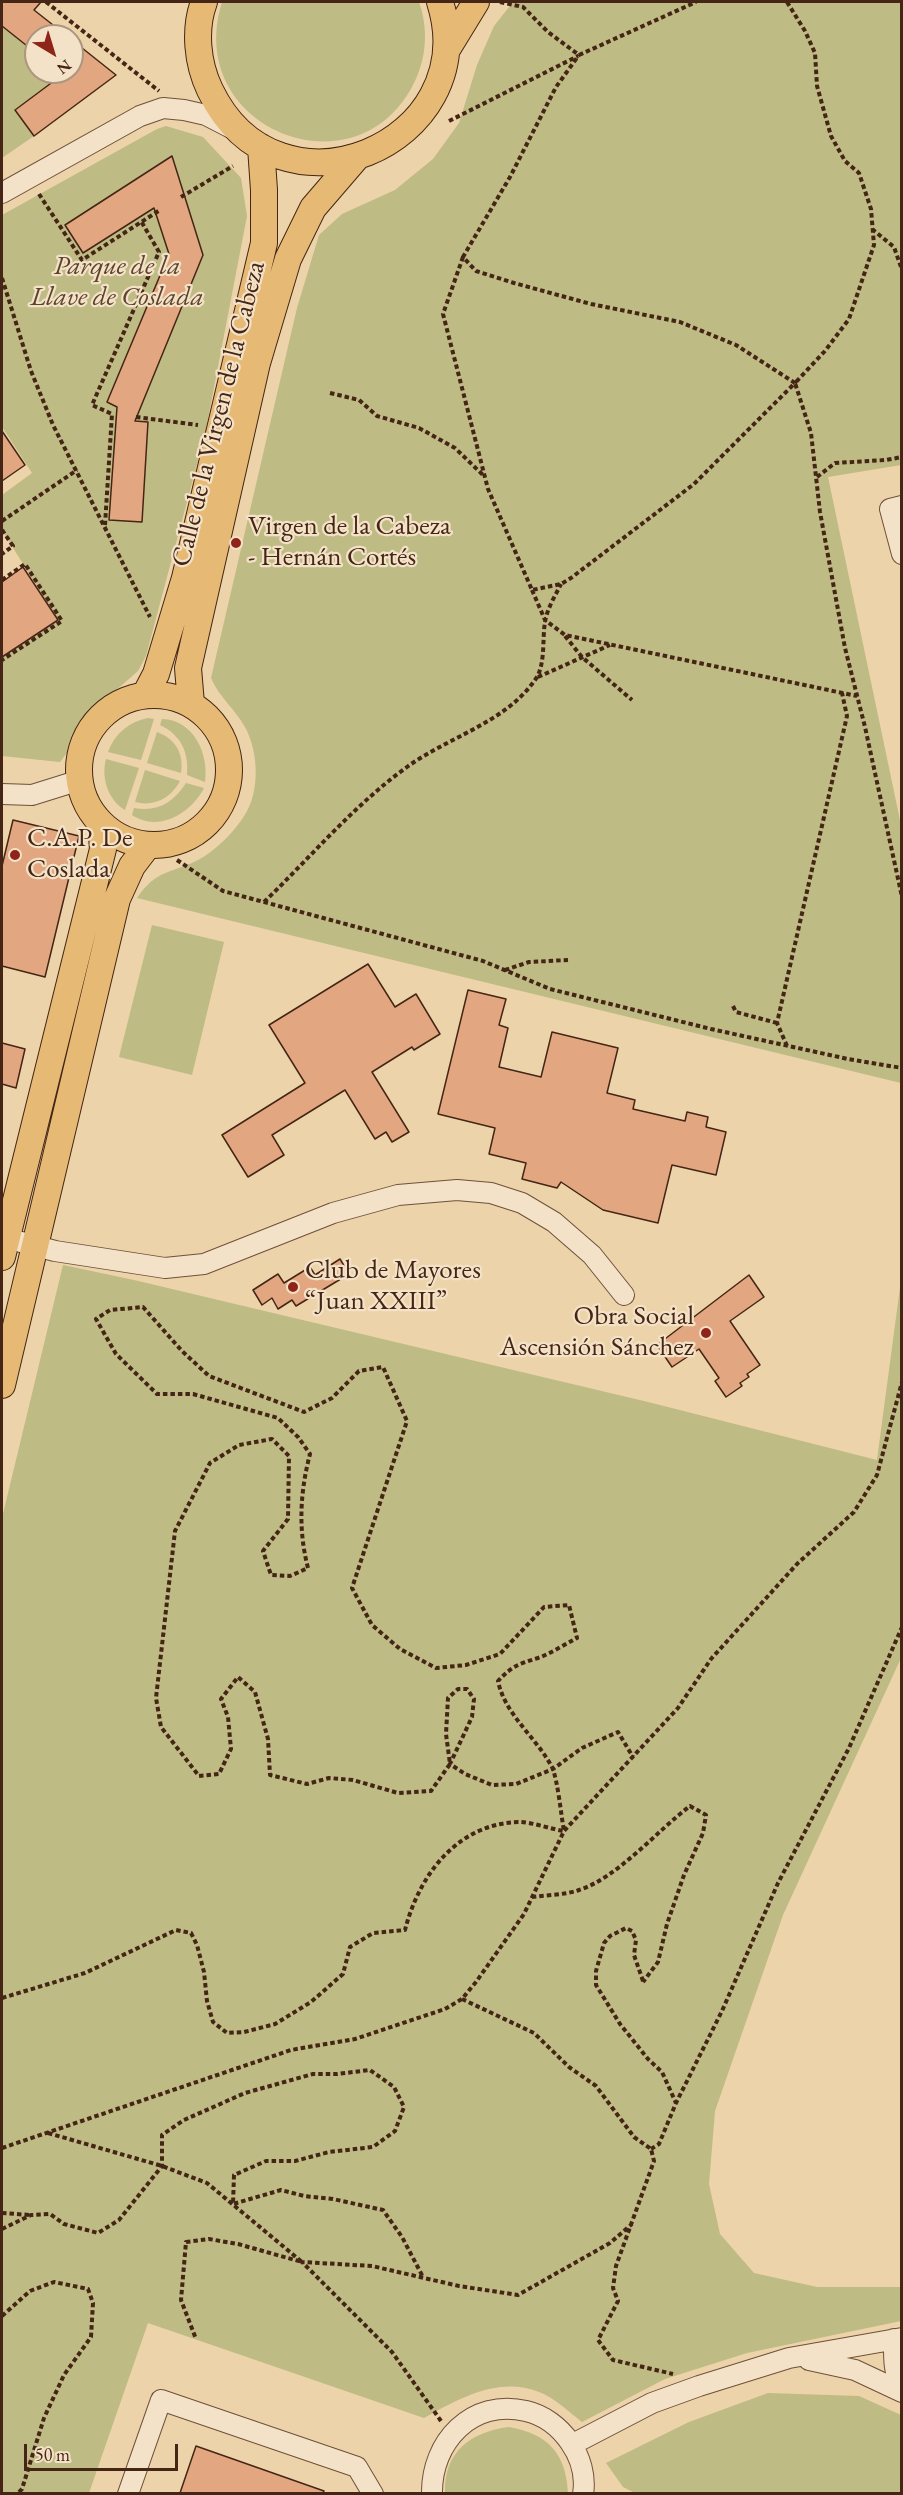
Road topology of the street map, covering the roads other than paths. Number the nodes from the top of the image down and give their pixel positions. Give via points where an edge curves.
1 (204, 2) edge
2 (440, 2) edge
3 (476, 2) edge
4 (446, 51) junction
5 (240, 133) junction
6 (261, 147) junction
7 (356, 158) junction
8 (2, 193) edge
9 (902, 507) edge
10 (902, 554) edge
11 (145, 695) junction
12 (191, 704) junction
13 (80, 780) junction
14 (2, 794) edge
15 (101, 824) junction
16 (148, 845) junction
17 (3, 1244) edge
18 (36, 1244) junction
19 (624, 1295) dead end
20 (2, 1385) edge
21 (898, 2339) edge
22 (789, 2358) junction
23 (902, 2390) edge
24 (573, 2444) junction
25 (128, 2493) edge
26 (373, 2493) edge
27 (432, 2493) edge
28 (584, 2493) edge

1 - 5 main road via 197,44 204,77 218,108
2 - 4 main road
3 - 4 main road
4 - 7 main road via 436,87 417,118 389,143
5 - 6 main road
5 - 8 street via 206,115 163,108 140,116
6 - 7 main road via 291,159 324,163
6 - 11 main road, Calle de la Virgen de la Cabeza via 264,243 185,578 156,675
7 - 12 main road, Calle de la Virgen de la Cabeza via 313,208 288,259 257,363 188,668
9 - 10 street via 890,509
11 - 12 main road via 161,695
11 - 13 main road via 106,712 92,728 81,750
12 - 16 main road via 212,722 226,746 228,783 223,801 193,834 167,844
13 - 14 street via 32,795
13 - 15 main road via 83,797
15 - 16 main road via 123,838
15 - 17 main road via 103,849
16 - 18 main road via 132,866 117,899
17 - 18 street
18 - 19 street via 55,1251 165,1268 204,1264 324,1216 398,1195 457,1190 491,1193 522,1203 554,1222 592,1255
18 - 20 main road
21 - 22 street
21 - 23 street via 894,2362
22 - 23 street via 824,2361
22 - 24 street via 652,2403
24 - 27 street via 552,2423 526,2411 497,2409 470,2419 451,2435 434,2463
24 - 28 street via 582,2466
25 - 26 street via 161,2400 357,2467

